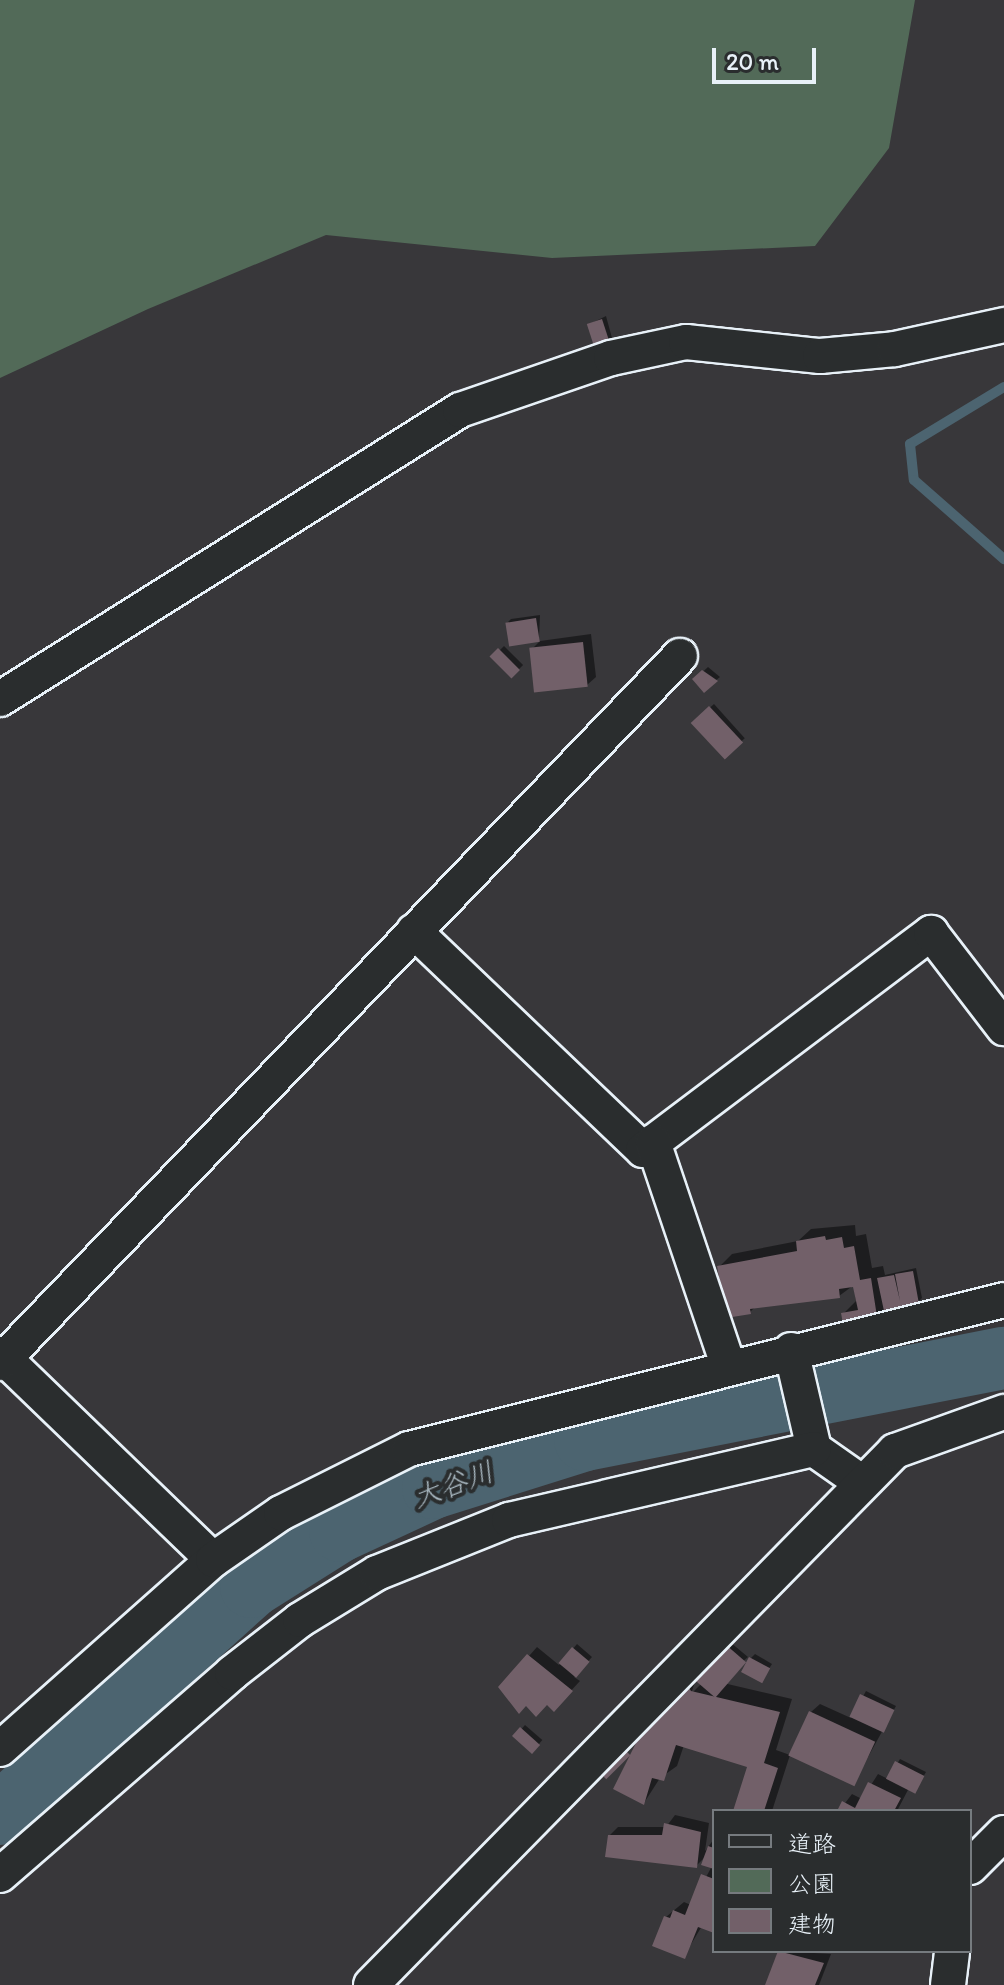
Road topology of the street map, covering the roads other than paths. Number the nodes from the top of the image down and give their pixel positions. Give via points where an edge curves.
1 (1004, 325) edge
2 (680, 656) dead end
3 (0, 699) edge
4 (414, 931) junction
5 (1004, 1028) edge
6 (653, 1142) junction
7 (1004, 1300) edge
8 (791, 1350) junction
9 (2, 1358) edge
10 (729, 1368) junction
11 (1004, 1412) edge
12 (814, 1449) junction
13 (861, 1482) junction
14 (213, 1560) junction
15 (0, 1749) edge
16 (1004, 1833) edge
17 (972, 1865) edge
18 (0, 1875) edge
19 (952, 1953) edge
20 (371, 1985) edge
21 (948, 1985) edge

1 - 3 street via 895,349 820,356 686,342 611,358 460,410
2 - 4 street
4 - 6 street via 643,1150
4 - 9 street
5 - 6 street via 931,933
6 - 10 street
7 - 8 street
8 - 10 street
8 - 12 street
9 - 14 street
10 - 14 street via 409,1449 281,1513
11 - 13 street via 895,1451
12 - 13 street
12 - 18 street via 509,1520 377,1573 300,1620 232,1673
13 - 20 street
14 - 15 street
16 - 17 street
19 - 21 street

